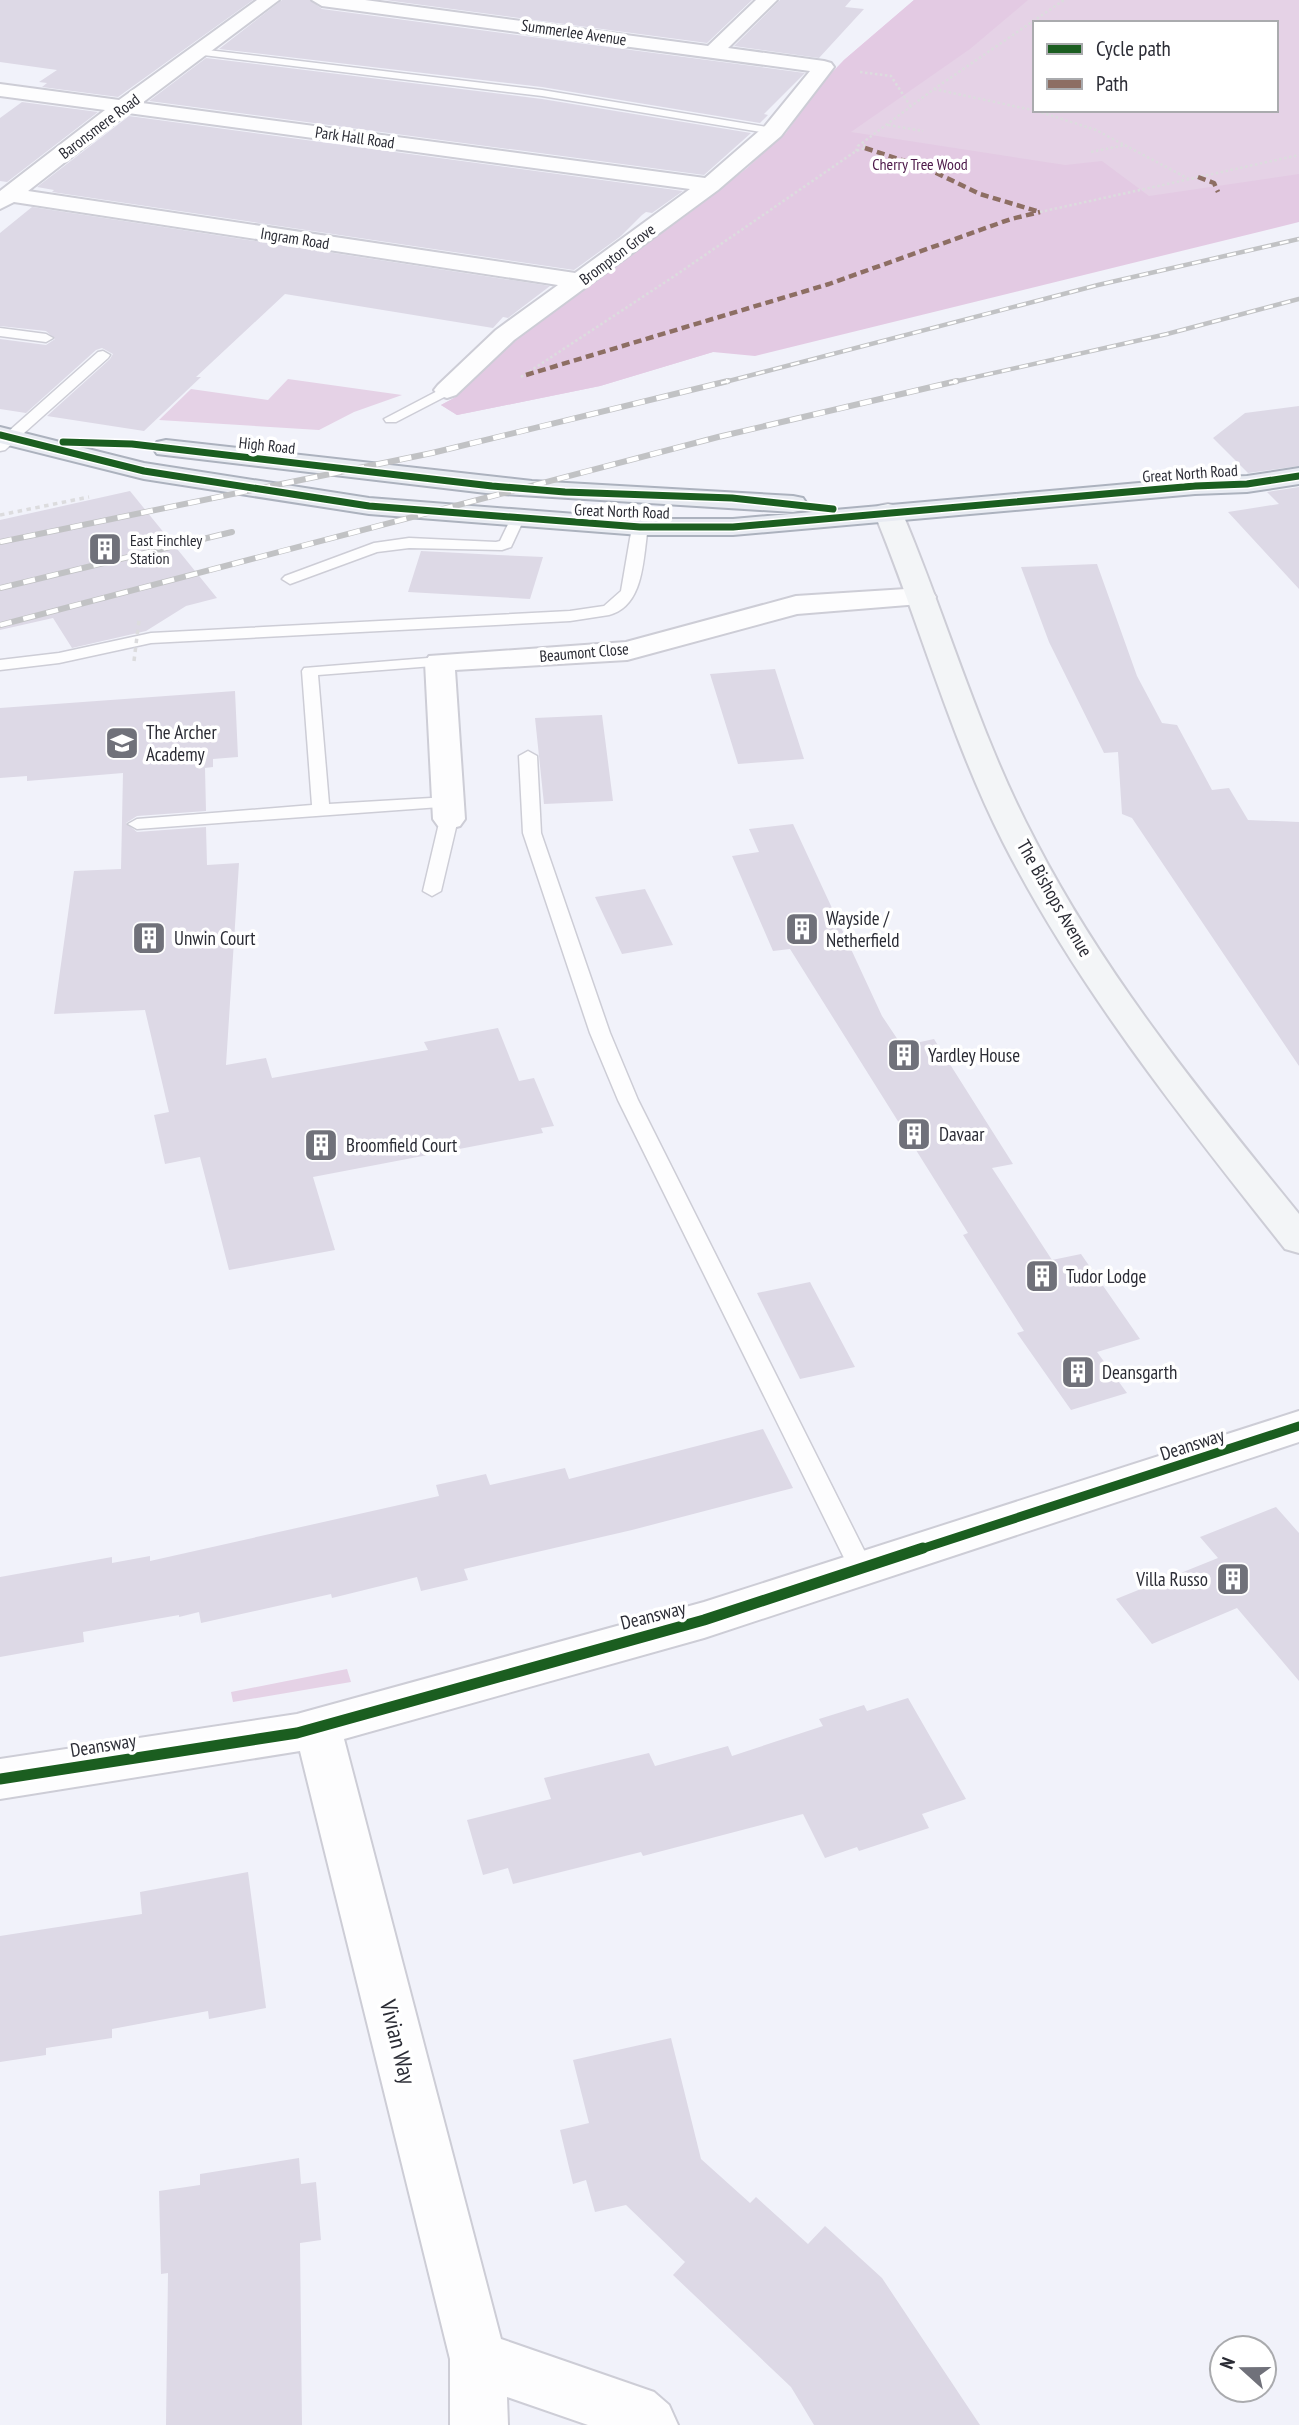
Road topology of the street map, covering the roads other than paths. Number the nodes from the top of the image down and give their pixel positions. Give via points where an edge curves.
1 (269, 0) edge
2 (323, 0) edge
3 (462, 0) edge
4 (767, 0) edge
5 (443, 15) junction
6 (714, 51) junction
7 (199, 52) junction
8 (824, 67) joint
9 (0, 90) edge
10 (124, 106) junction
11 (773, 131) junction
12 (710, 185) junction
13 (5, 198) edge
14 (580, 281) junction
15 (0, 332) edge
16 (46, 338) dead end
17 (103, 355) dead end
18 (447, 390) joint
19 (391, 419) dead end
20 (4, 439) edge
21 (38, 442) junction
22 (1299, 476) edge
23 (492, 486) joint
24 (369, 506) joint
25 (881, 512) junction
26 (517, 519) junction
27 (640, 527) junction
28 (290, 579) dead end
29 (922, 597) junction
30 (440, 662) junction
31 (0, 665) edge
32 (528, 756) dead end
33 (321, 810) junction
34 (448, 811) junction
35 (137, 824) dead end
36 (432, 891) dead end
37 (1299, 1240) edge
38 (1299, 1426) edge
39 (862, 1570) junction
40 (317, 1726) junction
41 (0, 1779) edge
42 (478, 2359) junction
43 (480, 2425) edge
44 (649, 2425) edge

1 - 7 street, Baronsmere Road
2 - 5 street, Summerlee Avenue
3 - 5 street
4 - 6 street
5 - 6 street, Summerlee Avenue
6 - 8 street, Summerlee Avenue
7 - 10 street, Baronsmere Road
7 - 11 lane via 542,93
8 - 11 street, Brompton Grove
9 - 10 street, Park Hall Road
10 - 12 street, Park Hall Road
10 - 13 street, Baronsmere Road
11 - 12 street, Brompton Grove
12 - 14 street, Brompton Grove
13 - 14 street, Ingram Road
14 - 18 street, Brompton Grove via 505,335
15 - 16 lane
17 - 20 lane
18 - 19 lane, Brompton Grove
20 - 21 main road, High Road
21 - 23 main road, High Road via 132,444
21 - 24 main road, High Road via 144,471
22 - 25 main road, Great North Road via 1247,484
23 - 25 main road, Great North Road via 732,498
24 - 26 main road, Great North Road
25 - 27 main road, Great North Road via 733,527
25 - 29 street, The Bishops Avenue
26 - 27 main road, Great North Road
26 - 28 lane via 506,544 496,547 409,542 374,548
27 - 31 lane via 629,593 609,610 569,616 151,638 59,659
29 - 30 street, Beaumont Close via 796,605 626,651
29 - 37 street, The Bishops Avenue via 979,754 1041,883 1184,1096
30 - 33 lane via 310,671
30 - 34 street
32 - 39 lane via 532,833 600,1033 628,1100
33 - 34 lane
33 - 35 lane
34 - 36 lane
38 - 39 street, Deansway
39 - 40 street, Deansway via 704,1620
40 - 41 street, Deansway via 297,1733
40 - 42 street, Vivian Way
42 - 43 street, Vivian Way
42 - 44 street via 634,2412

